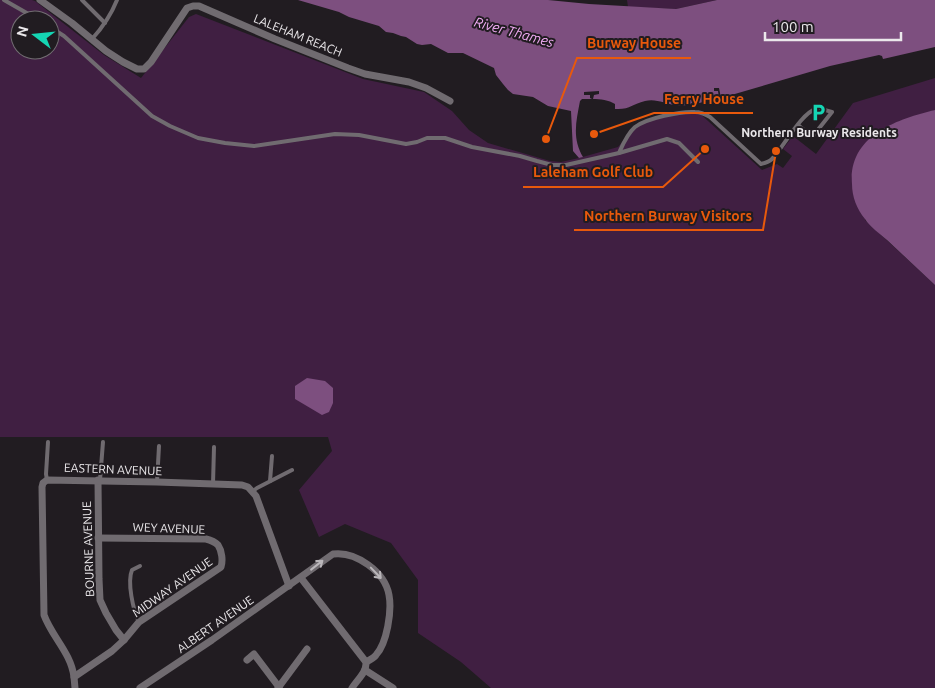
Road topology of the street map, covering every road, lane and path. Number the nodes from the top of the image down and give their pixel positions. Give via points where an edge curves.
1 (4, 0) edge
2 (40, 0) edge
3 (82, 0) edge
4 (117, 0) edge
5 (22, 10) edge
6 (105, 23) junction
7 (60, 33) edge
8 (92, 39) junction
9 (450, 101) dead end
10 (798, 125) junction
11 (618, 153) junction
12 (698, 162) dead end
13 (48, 442) dead end
14 (103, 442) dead end
15 (159, 446) dead end
16 (214, 447) dead end
17 (272, 456) dead end
18 (292, 470) dead end
19 (47, 480) junction
20 (99, 480) junction
21 (270, 481) junction
22 (157, 482) junction
23 (213, 484) junction
24 (253, 491) junction
25 (98, 538) junction
26 (222, 564) joint
27 (140, 566) dead end
28 (301, 578) junction
29 (289, 586) junction
30 (138, 622) junction
31 (124, 640) junction
32 (307, 649) dead end
33 (247, 660) dead end
34 (366, 662) junction
35 (365, 670) junction
36 (74, 677) junction
37 (75, 688) edge
38 (140, 688) edge
39 (278, 688) edge
40 (352, 688) edge
41 (393, 688) edge

1 - 5 lane
2 - 8 street, LALEHAM REACH
3 - 6 lane
4 - 6 lane
6 - 8 lane
7 - 11 lane via 152,116 198,138 254,146 335,134 406,144 428,138 445,138 536,162 566,165
8 - 9 street, LALEHAM REACH via 123,62 137,69 144,68 187,8 200,6 348,68 409,82
10 - 10 lane via 817,109 832,112 813,136
10 - 11 lane via 772,159 761,164 710,117 698,112 650,119 635,127
11 - 12 lane via 667,139 678,143
13 - 19 lane
14 - 20 lane
15 - 22 lane
16 - 23 lane
17 - 21 lane
18 - 21 lane
19 - 20 street, EASTERN AVENUE
19 - 36 street, EASTERN AVENUE via 42,487 44,615 70,660
20 - 22 street, EASTERN AVENUE
20 - 25 street, BOURNE AVENUE
21 - 24 lane
22 - 23 street, EASTERN AVENUE
23 - 24 street, EASTERN AVENUE via 242,485
24 - 29 street
25 - 26 street, WEY AVENUE via 206,539 217,545
25 - 31 street, BOURNE AVENUE via 100,600
26 - 30 street, MIDWAY AVENUE via 221,568
27 - 30 lane via 132,570 130,578
28 - 29 street, ALBERT AVENUE
28 - 34 street
28 -> 34 street, ALBERT AVENUE via 338,553 375,570 389,595 389,618 376,656
29 - 38 street, ALBERT AVENUE
30 - 31 street, MIDWAY AVENUE
31 - 36 street, MIDWAY AVENUE
32 - 39 street
33 - 39 street via 254,654
34 - 35 street
35 - 40 street
35 - 41 street
36 - 37 street

